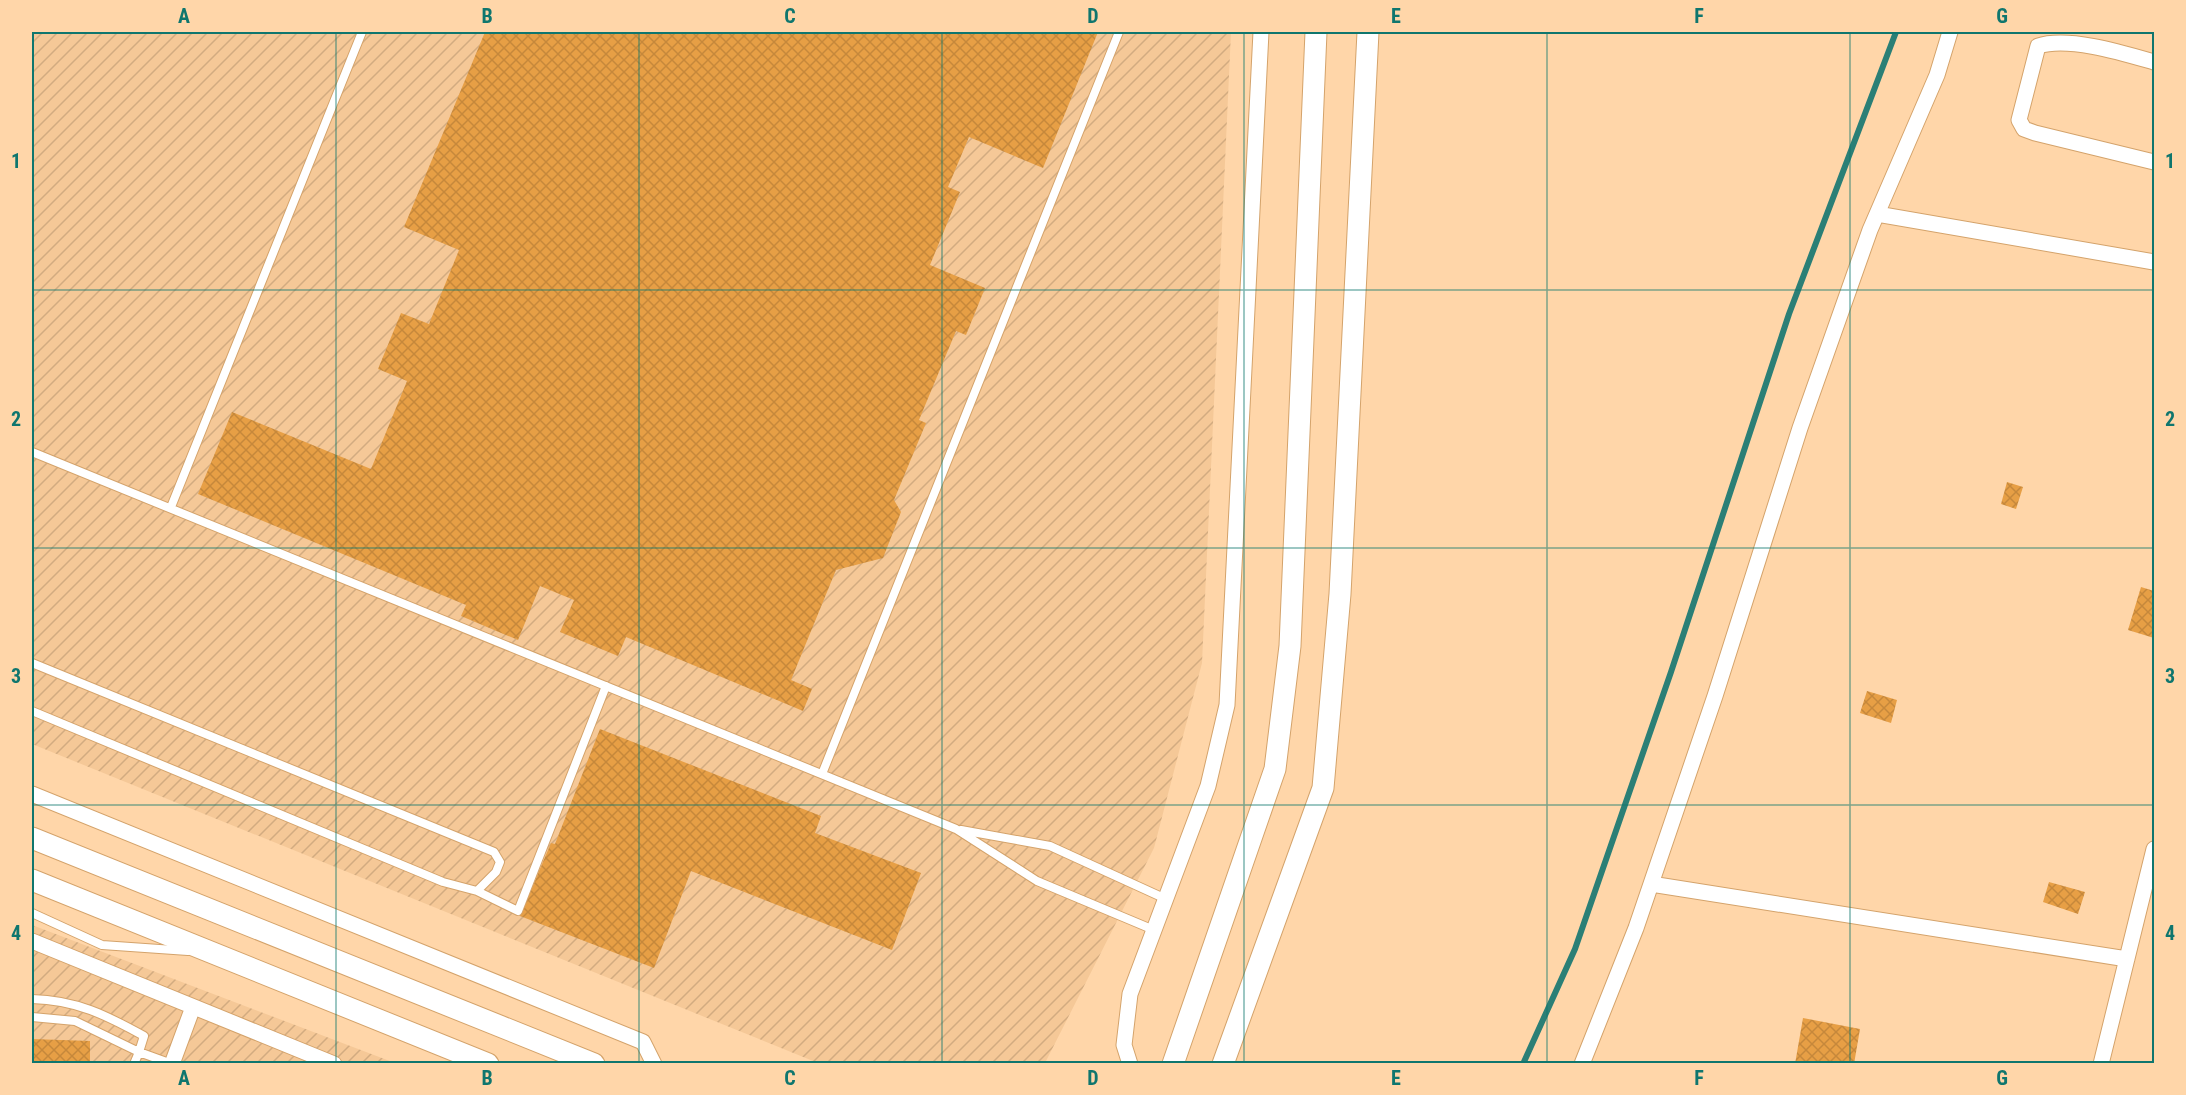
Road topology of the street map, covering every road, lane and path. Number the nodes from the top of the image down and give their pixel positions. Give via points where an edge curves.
1 (362, 32) edge
2 (1119, 32) edge
3 (1262, 32) edge
4 (1316, 32) edge
5 (1368, 32) edge
6 (1950, 32) edge
7 (2154, 62) edge
8 (2154, 162) edge
9 (1877, 214) junction
10 (2154, 262) edge
11 (32, 452) edge
12 (171, 507) junction
13 (32, 663) edge
14 (606, 686) junction
15 (32, 711) edge
16 (822, 774) junction
17 (32, 794) edge
18 (956, 829) junction
19 (32, 838) edge
20 (2154, 849) edge
21 (32, 880) edge
22 (1651, 884) junction
23 (477, 891) junction
24 (1166, 899) junction
25 (32, 913) edge
26 (1154, 930) junction
27 (32, 941) edge
28 (213, 953) junction
29 (2127, 958) junction
30 (32, 999) edge
31 (193, 1006) junction
32 (32, 1017) edge
33 (139, 1052) junction
34 (135, 1064) edge
35 (172, 1064) edge
36 (334, 1064) edge
37 (488, 1064) edge
38 (594, 1064) edge
39 (654, 1064) edge
40 (1130, 1064) edge
41 (1173, 1064) edge
42 (1223, 1064) edge
43 (1582, 1064) edge
44 (2101, 1064) edge

1 - 12 lane
2 - 16 lane
3 - 24 street via 1227,705 1208,786
4 - 41 main road via 1290,646 1275,769
5 - 42 main road via 1340,594 1323,788
6 - 9 street via 1937,75
7 - 8 street via 2117,51 2050,42 2038,46 2019,120 2024,129 2035,133
9 - 10 street
9 - 22 street via 1800,428
11 - 12 lane
12 - 14 lane
13 - 23 lane via 494,852 500,862 496,872
14 - 16 lane
14 - 23 lane via 518,911
15 - 23 lane via 443,882
16 - 18 lane
17 - 39 street via 643,1042
18 - 24 lane via 1050,846
18 - 26 lane via 1037,881
19 - 38 main road
20 - 29 street
21 - 28 main road
22 - 29 street
22 - 43 street
24 - 26 street
25 - 28 lane via 102,945
26 - 40 street via 1130,994 1124,1045
27 - 31 street
28 - 37 main road
29 - 44 street
30 - 33 lane via 76,1003 113,1019 144,1036
31 - 35 street
31 - 36 street
32 - 33 lane via 75,1021
33 - 34 lane
33 - 35 lane

